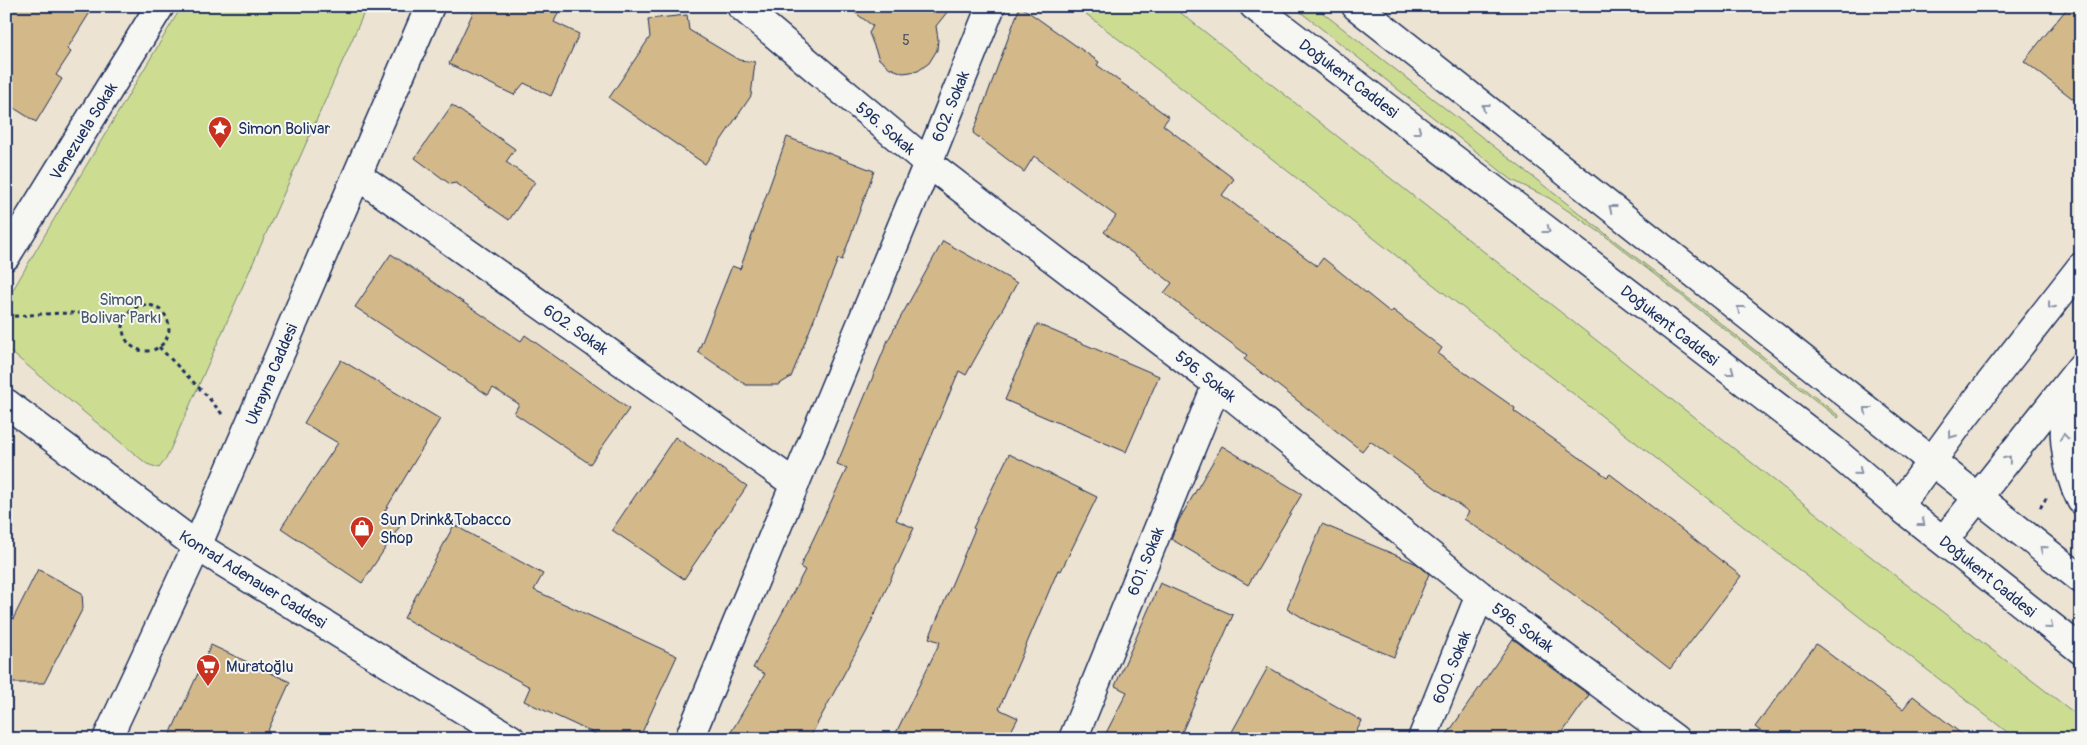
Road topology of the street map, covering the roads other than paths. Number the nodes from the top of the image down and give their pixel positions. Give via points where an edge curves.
1 (160, 6) edge
2 (430, 6) edge
3 (741, 6) edge
4 (991, 6) edge
5 (1254, 6) edge
6 (1356, 6) edge
7 (928, 163) junction
8 (357, 175) junction
9 (6, 256) edge
10 (2081, 267) edge
11 (2074, 376) edge
12 (1217, 384) junction
13 (6, 403) edge
14 (1933, 461) junction
15 (795, 484) junction
16 (1977, 497) junction
17 (2081, 500) edge
18 (1899, 506) junction
19 (1944, 540) junction
20 (197, 546) junction
21 (2081, 579) edge
22 (1480, 595) junction
23 (2081, 650) edge
24 (107, 739) edge
25 (511, 739) edge
26 (689, 739) edge
27 (1073, 739) edge
28 (1422, 739) edge
29 (1675, 739) edge

1 - 9 street, Venezuela Sokak
2 - 8 street, Ukrayna Caddesi
3 - 7 street, 596. Sokak
4 - 7 street, 602. Sokak
5 -> 18 street, Doğukent Caddesi via 1823,442
14 -> 6 street
7 - 12 street, 596. Sokak
7 - 15 street, 602. Sokak
8 - 15 street, 602. Sokak
8 - 20 street, Ukrayna Caddesi
10 -> 14 street
16 -> 11 street
17 -> 11 street via 2066,457 2063,424
12 - 22 street, 596. Sokak
12 - 27 street, 601. Sokak
13 - 20 street, Konrad Adenauer Caddesi
14 - 16 street
14 - 18 street
15 - 26 street, 602. Sokak
16 - 19 street
21 -> 16 street
18 -> 19 street, Doğukent Caddesi
19 -> 23 street, Doğukent Caddesi
20 - 24 street, Ukrayna Caddesi
20 - 25 street, Konrad Adenauer Caddesi
22 - 28 street, 600. Sokak
22 - 29 street, 596. Sokak

